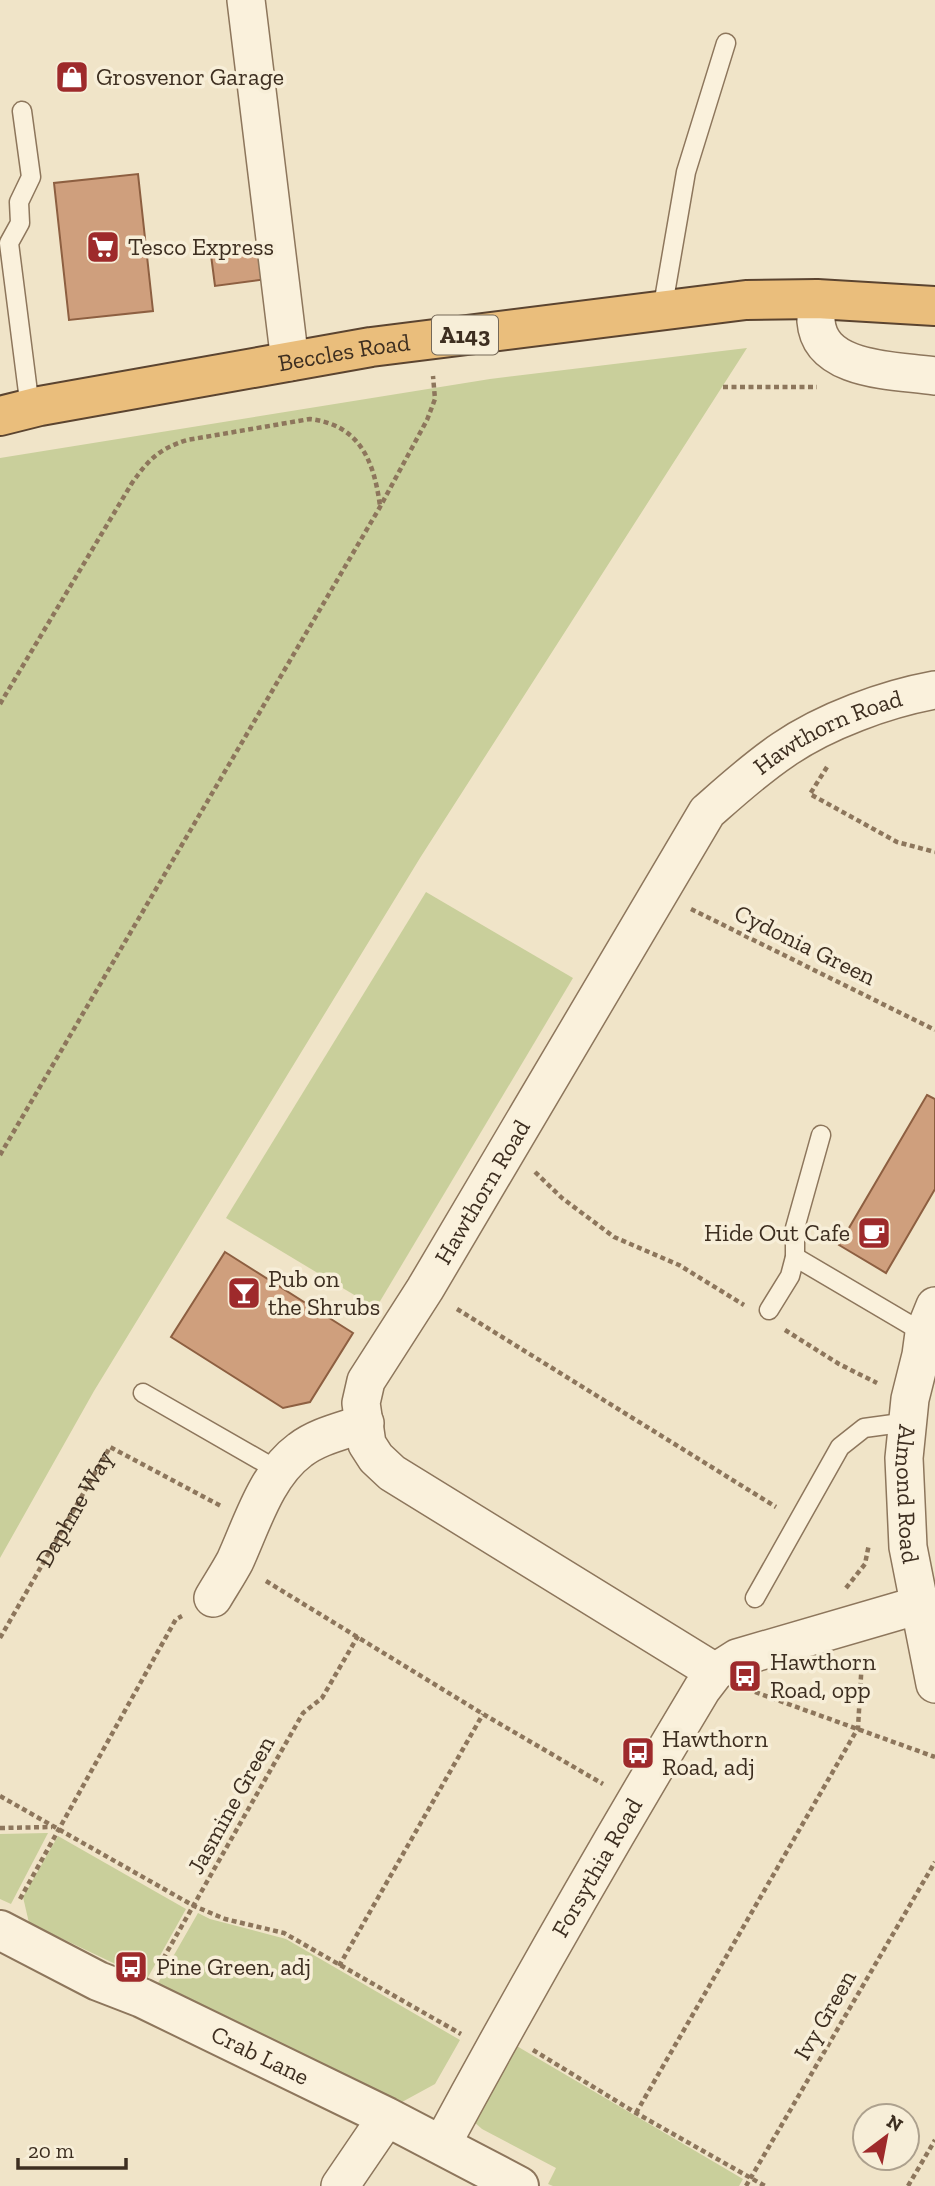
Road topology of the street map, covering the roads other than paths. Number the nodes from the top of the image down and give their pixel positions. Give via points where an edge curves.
1 (246, 0) edge
2 (726, 43) dead end
3 (22, 111) dead end
4 (817, 299) junction
5 (935, 306) edge
6 (662, 312) junction
7 (290, 362) junction
8 (935, 376) edge
9 (15, 412) edge
10 (935, 690) edge
11 (821, 1135) dead end
12 (795, 1257) junction
13 (769, 1310) dead end
14 (929, 1320) edge
15 (143, 1393) dead end
16 (909, 1411) junction
17 (365, 1423) junction
18 (279, 1471) junction
19 (213, 1598) road end
20 (755, 1598) dead end
21 (919, 1605) junction
22 (715, 1672) junction
23 (935, 1684) edge
24 (1, 1931) edge
25 (387, 2117) junction
26 (442, 2144) junction
27 (340, 2186) edge
28 (519, 2186) edge

1 - 7 street
2 - 6 lane via 686,172
3 - 9 lane via 31,177 19,202 20,223 9,243
4 - 5 highway, Beccles Road / A143
4 - 6 highway, Beccles Road / A143 via 746,300
4 - 8 street via 816,323 824,344 841,359 858,366
6 - 7 highway, Beccles Road / A143 via 427,340
7 - 9 highway, Beccles Road / A143
10 - 17 street, Hawthorn Road via 878,705 785,748 708,812 366,1381 361,1403
11 - 12 lane via 795,1228
12 - 13 lane via 790,1276
12 - 14 lane
14 - 16 street, Almond Road
15 - 18 lane
16 - 20 lane via 864,1428 840,1447
16 - 21 street, Almond Road via 904,1458 908,1547
17 - 18 street via 299,1450
17 - 22 street, Hawthorn Road via 367,1444 392,1473
18 - 19 street
21 - 22 street, Forsythia Road via 737,1658
21 - 23 street, Almond Road
22 - 26 street, Forsythia Road via 634,1802
24 - 25 street, Crab Lane
25 - 26 street, Crab Lane
25 - 27 street
26 - 28 street, Crab Lane

